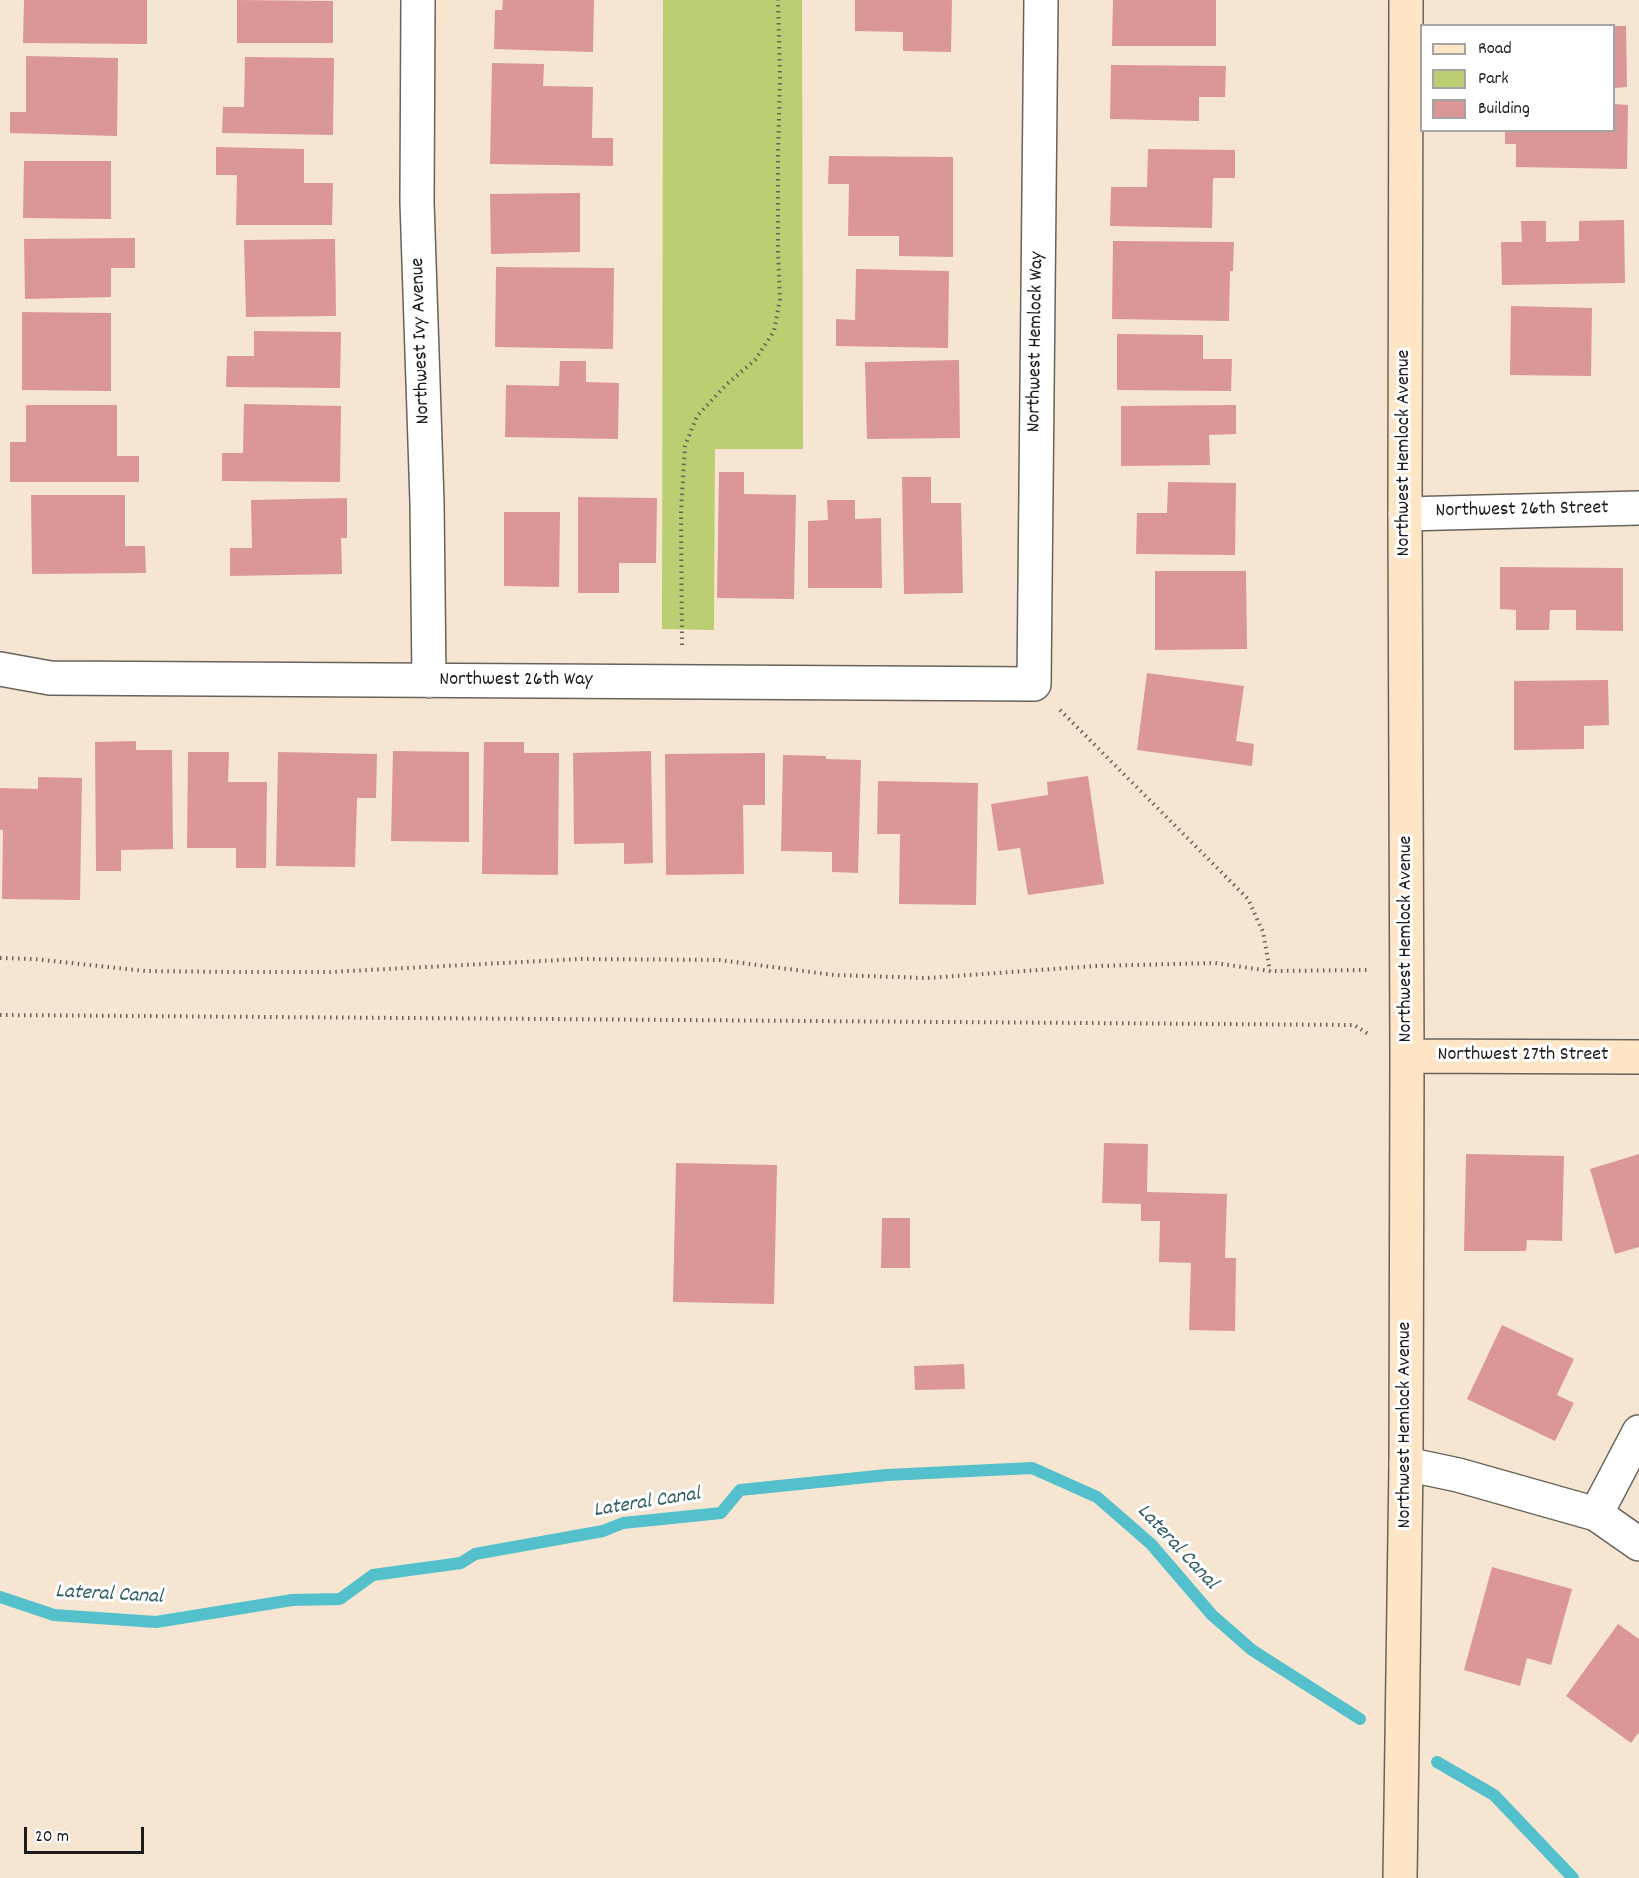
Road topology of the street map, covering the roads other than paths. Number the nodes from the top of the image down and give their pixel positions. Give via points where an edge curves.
1 (418, 0) edge
2 (1041, 0) edge
3 (1406, 0) edge
4 (1639, 508) edge
5 (1405, 514) junction
6 (0, 669) edge
7 (429, 681) junction
8 (1034, 684) joint
9 (1407, 1056) junction
10 (1639, 1057) edge
11 (1639, 1432) edge
12 (1406, 1464) junction
13 (1596, 1514) junction
14 (1639, 1544) edge
15 (1401, 1878) edge

1 - 7 street, Northwest Ivy Avenue via 417,202
2 - 8 street, Northwest Hemlock Way
3 - 5 street, Northwest Hemlock Avenue
4 - 5 street, Northwest 26th Street
5 - 9 street, Northwest Hemlock Avenue
6 - 7 street, Northwest 26th Way via 50,678
7 - 8 street, Northwest 26th Way
9 - 10 street, Northwest 27th Street
9 - 12 street, Northwest Hemlock Avenue
11 - 13 street
12 - 13 street
12 - 15 street, Northwest Hemlock Avenue
13 - 14 street

